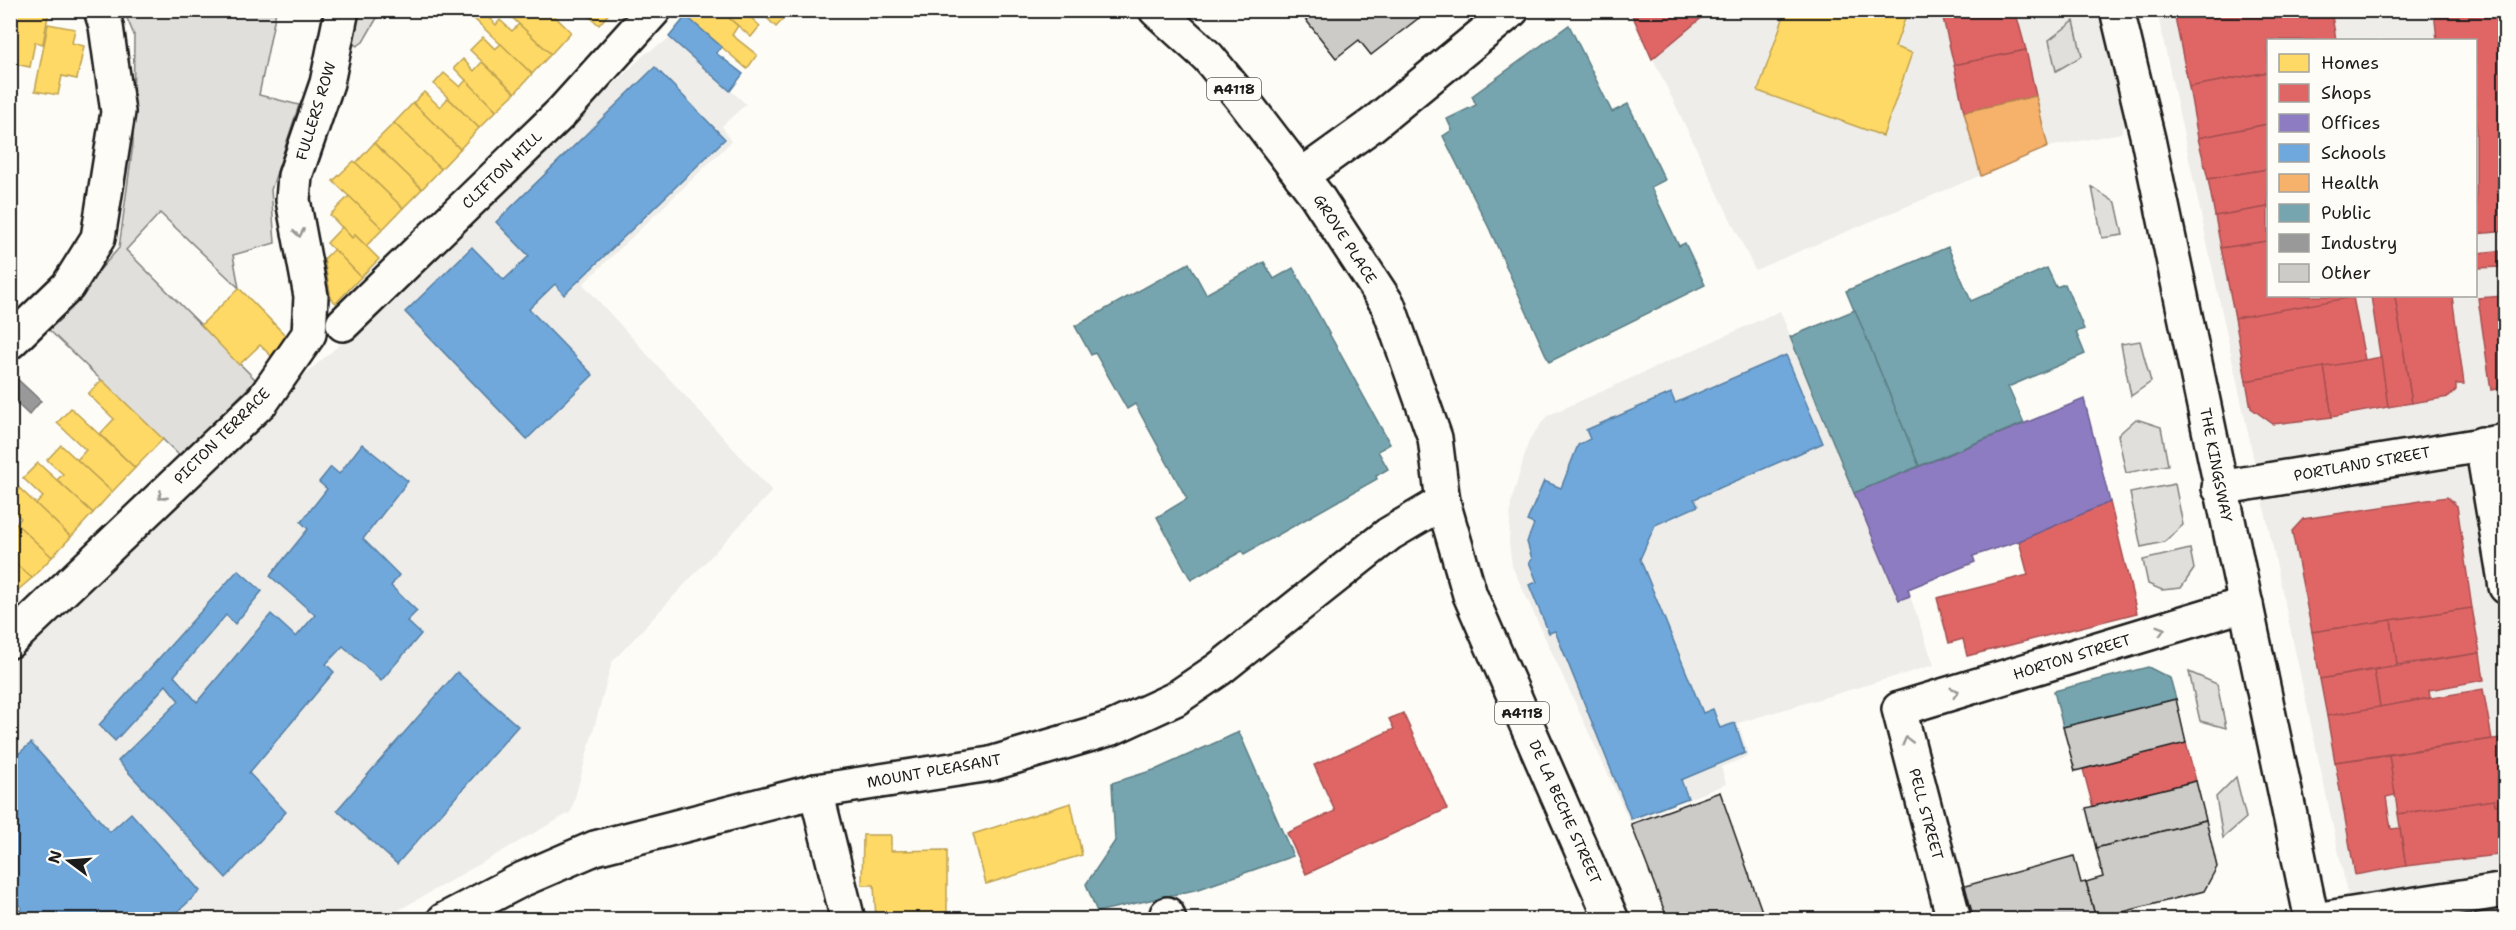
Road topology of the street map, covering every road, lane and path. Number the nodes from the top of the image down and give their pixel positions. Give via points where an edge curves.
1 (101, 10) edge
2 (342, 10) edge
3 (654, 10) edge
4 (1156, 10) edge
5 (1512, 10) edge
6 (2116, 10) edge
7 (296, 176) joint
8 (1301, 176) junction
9 (344, 324) dead end
10 (10, 342) edge
11 (2494, 442) edge
12 (2219, 488) junction
13 (1443, 502) junction
14 (2505, 586) edge
15 (2246, 604) junction
16 (10, 641) edge
17 (1899, 709) joint
18 (816, 791) junction
19 (2505, 890) edge
20 (444, 920) edge
21 (848, 920) edge
22 (1612, 920) edge
23 (1954, 920) edge
24 (2313, 920) edge

1 - 10 street via 118,112 98,238 68,286
2 - 7 street, FULLERS ROW via 327,83
3 - 9 street, CLIFTON HILL via 561,113
4 - 8 street, A4118 via 1208,57
5 - 8 street via 1372,125
6 - 12 street, THE KINGSWAY via 2148,139
7 -> 16 street, PICTON TERRACE via 293,200 310,296 309,334 263,400
8 - 13 street, GROVE PLACE / A4118 via 1388,305 1435,438
11 - 12 street, PORTLAND STREET
11 - 14 street
12 - 15 street, THE KINGSWAY
13 - 18 street, MOUNT PLEASANT via 1389,534 1219,669 1175,699 1112,728 990,764
13 - 22 street, DE LA BECHE STREET / A4118 via 1470,595
17 -> 15 street, HORTON STREET
15 - 24 street, THE KINGSWAY
23 -> 17 street, PELL STREET
18 - 20 street, MOUNT PLEASANT via 595,848 523,879
18 - 21 street
19 - 24 street

